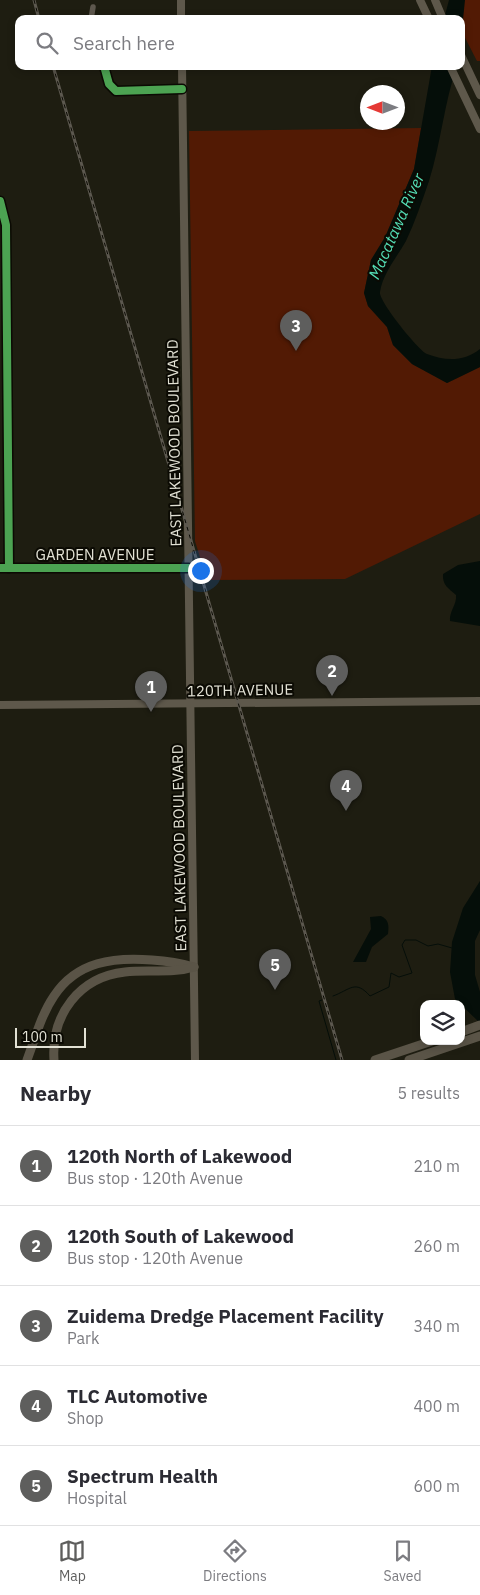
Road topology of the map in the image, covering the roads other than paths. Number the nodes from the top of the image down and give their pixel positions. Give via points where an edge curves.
1 (181, 0) edge
2 (420, 0) edge
3 (435, 0) edge
4 (94, 7) dead end
5 (92, 15) edge
6 (181, 15) edge
7 (427, 15) edge
8 (442, 15) edge
9 (465, 63) edge
10 (105, 70) edge
11 (182, 70) edge
12 (452, 70) edge
13 (182, 90) junction
14 (480, 95) edge
15 (480, 129) edge
16 (0, 201) edge
17 (0, 568) edge
18 (9, 568) junction
19 (189, 568) junction
20 (480, 701) edge
21 (192, 705) junction
22 (0, 706) edge
23 (194, 967) junction
24 (480, 1025) edge
25 (465, 1030) edge
26 (480, 1036) edge
27 (420, 1045) edge
28 (27, 1060) edge
29 (54, 1060) edge
30 (195, 1060) edge
31 (376, 1060) edge
32 (409, 1060) edge

1 - 6 main road
2 - 7 main road
3 - 8 main road
4 - 5 street
9 - 14 main road
10 - 13 street via 109,84 116,91
11 - 13 main road, EAST LAKEWOOD BOULEVARD
12 - 15 main road
13 - 19 main road, EAST LAKEWOOD BOULEVARD
16 - 18 street via 6,225
17 - 18 street, GARDEN AVENUE
18 - 19 street, GARDEN AVENUE
19 - 21 main road, EAST LAKEWOOD BOULEVARD
20 - 21 main road, 120TH AVENUE
21 - 22 main road, 120TH AVENUE
21 - 23 main road, EAST LAKEWOOD BOULEVARD
23 - 28 highway via 127,958 107,960 82,970 53,998
23 - 29 highway via 124,972 90,984 72,998 63,1011 54,1035
23 - 30 main road, EAST LAKEWOOD BOULEVARD
24 - 25 highway
26 - 32 highway
27 - 31 highway

